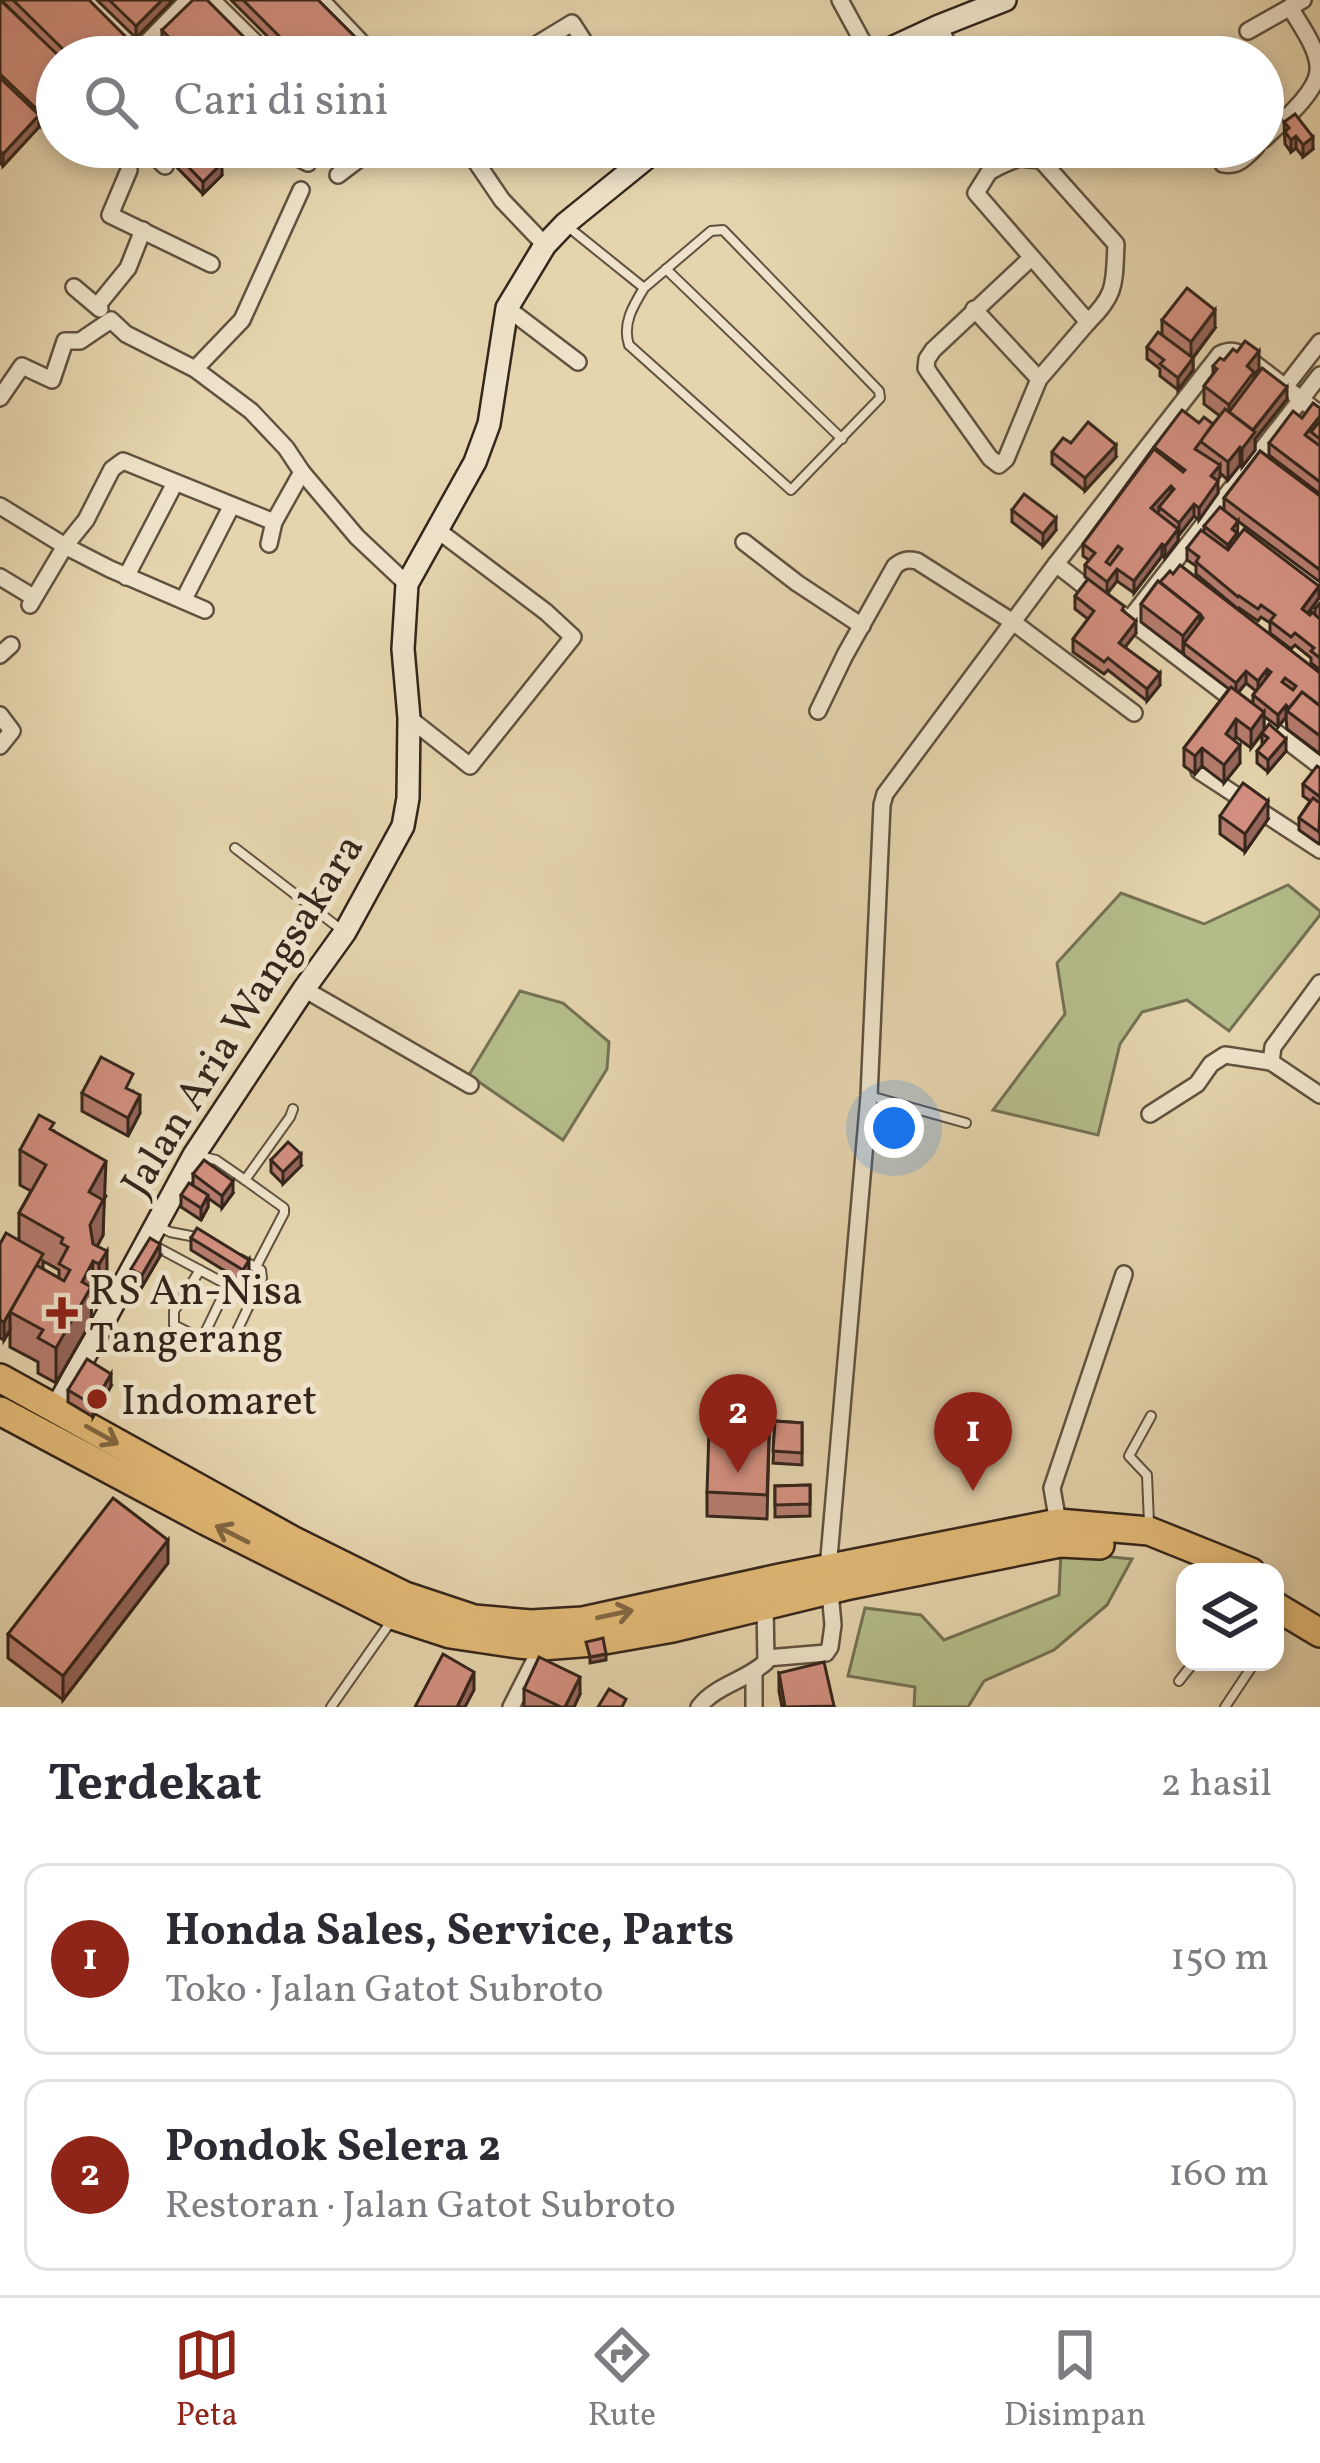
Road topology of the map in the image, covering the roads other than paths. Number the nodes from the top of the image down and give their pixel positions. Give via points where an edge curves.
1 (93, 0) edge
2 (212, 0) edge
3 (321, 0) edge
4 (841, 0) edge
5 (1005, 0) edge
6 (185, 1) edge
7 (1297, 4) edge
8 (939, 26) junction
9 (1248, 31) dead end
10 (128, 36) edge
11 (152, 36) edge
12 (249, 36) edge
13 (354, 36) edge
14 (551, 36) edge
15 (580, 36) edge
16 (861, 36) edge
17 (917, 36) edge
18 (944, 36) edge
19 (1284, 117) edge
20 (347, 168) edge
21 (480, 168) edge
22 (632, 168) edge
23 (996, 168) edge
24 (1048, 168) edge
25 (129, 170) dead end
26 (338, 175) dead end
27 (301, 190) dead end
28 (565, 224) junction
29 (142, 230) junction
30 (544, 245) junction
31 (1031, 258) junction
32 (211, 264) dead end
33 (666, 269) junction
34 (74, 287) dead end
35 (644, 288) junction
36 (97, 306) junction
37 (507, 308) junction
38 (974, 309) junction
39 (110, 320) junction
40 (1088, 322) junction
41 (1320, 342) edge
42 (578, 362) dead end
43 (195, 369) junction
44 (1320, 375) edge
45 (1039, 379) junction
46 (1285, 387) junction
47 (0, 398) edge
48 (1301, 400) junction
49 (1320, 414) edge
50 (842, 439) junction
51 (1257, 455) junction
52 (1273, 467) edge
53 (302, 472) junction
54 (175, 483) junction
55 (0, 506) edge
56 (231, 507) junction
57 (1214, 512) junction
58 (274, 522) junction
59 (1231, 525) edge
60 (436, 529) junction
61 (744, 542) dead end
62 (269, 544) dead end
63 (65, 546) junction
64 (1056, 564) junction
65 (1170, 568) junction
66 (0, 577) edge
67 (127, 577) junction
68 (1188, 581) edge
69 (407, 584) junction
70 (184, 599) junction
71 (205, 610) dead end
72 (1129, 620) junction
73 (1013, 622) junction
74 (862, 626) junction
75 (818, 711) dead end
76 (1134, 713) dead end
77 (0, 715) edge
78 (409, 718) junction
79 (0, 746) edge
80 (1320, 766) edge
81 (1199, 771) edge
82 (236, 848) dead end
83 (1320, 850) edge
84 (344, 932) junction
85 (1320, 983) edge
86 (304, 989) junction
87 (1270, 1062) junction
88 (470, 1084) dead end
89 (1320, 1095) edge
90 (868, 1096) junction
91 (293, 1109) dead end
92 (1150, 1114) dead end
93 (966, 1123) dead end
94 (194, 1155) junction
95 (245, 1180) junction
96 (151, 1234) junction
97 (219, 1248) edge
98 (238, 1258) edge
99 (256, 1268) junction
100 (200, 1270) junction
101 (1124, 1274) dead end
102 (228, 1285) junction
103 (252, 1298) junction
104 (202, 1340) junction
105 (0, 1378) edge
106 (56, 1409) junction
107 (0, 1411) edge
108 (1151, 1416) dead end
109 (1058, 1523) junction
110 (1149, 1531) junction
111 (1188, 1563) edge
112 (1229, 1563) edge
113 (824, 1580) junction
114 (1284, 1591) edge
115 (776, 1595) junction
116 (400, 1606) junction
117 (1320, 1612) edge
118 (1284, 1618) edge
119 (1320, 1633) edge
120 (556, 1648) junction
121 (767, 1658) junction
122 (1186, 1671) edge
123 (1249, 1671) edge
124 (754, 1673) junction
125 (1178, 1681) dead end
126 (331, 1707) edge
127 (512, 1707) edge
128 (699, 1707) edge
129 (754, 1707) edge
130 (1225, 1707) edge

1 - 10 street
2 - 12 street
3 - 13 street
4 - 16 street
5 - 8 street
6 - 11 street
7 - 9 street
7 - 19 street via 1318,70
8 - 17 street
8 - 18 street
14 - 15 street via 572,23
20 - 26 street
21 - 30 street
22 - 28 street, Jalan Aria Wangsakara
23 - 31 street via 976,193
24 - 40 street via 1116,244 1114,289
25 - 29 street via 110,215
27 - 43 street via 242,320
28 - 30 street, Jalan Aria Wangsakara
28 - 35 lane
29 - 32 street
29 - 36 street via 128,268
30 - 37 street, Jalan Aria Wangsakara
31 - 38 street
31 - 40 street
33 - 35 lane
33 - 50 lane
33 - 50 lane via 711,231 727,233 879,391
34 - 36 street
35 - 50 lane via 631,309 629,345 791,490
36 - 39 street
37 - 42 street
37 - 60 street, Jalan Aria Wangsakara via 489,424
38 - 45 street
38 - 45 street via 926,368 999,465
39 - 43 street
39 - 47 street via 80,341 65,341 52,380 22,367
40 - 45 street
41 - 46 street
43 - 53 street via 251,412
44 - 48 street
46 - 48 street
46 - 64 street via 1236,351 1220,354
48 - 49 street
48 - 51 street
51 - 52 street
51 - 57 street
53 - 58 street
53 - 69 street
54 - 56 street
54 - 63 street via 119,462
54 - 67 street
55 - 63 street
56 - 58 street
56 - 70 street
57 - 59 street
57 - 65 street
58 - 62 street
60 - 69 street, Jalan Aria Wangsakara
60 - 78 street via 573,638 470,766
61 - 74 street
63 - 66 street via 32,601
63 - 67 street
64 - 72 street
64 - 73 street
65 - 68 street
65 - 72 street
67 - 70 street
69 - 78 street, Jalan Aria Wangsakara
70 - 71 street
72 - 80 street
73 - 74 street via 917,561 903,560
73 - 76 street
73 - 90 street via 885,794
74 - 75 street
77 - 79 street via 12,731
78 - 84 street, Jalan Aria Wangsakara via 403,826
81 - 83 street
82 - 84 lane
84 - 86 street, Jalan Aria Wangsakara
85 - 87 street
86 - 88 street
86 - 94 street, Jalan Aria Wangsakara
87 - 89 street
87 - 92 street via 1225,1055
90 - 93 lane
90 - 113 street
91 - 95 lane
94 - 95 lane
94 - 96 street, Jalan Aria Wangsakara
95 - 99 lane via 284,1208
96 - 97 lane via 201,1238
96 - 100 lane
96 - 106 street, Jalan Aria Wangsakara
98 - 99 lane
99 - 103 lane via 263,1274
100 - 102 lane
100 - 104 lane via 172,1319
101 - 109 street via 1052,1488
102 - 103 lane
102 - 104 lane
103 - 104 lane via 231,1346
105 - 106 highway
106 -> 116 highway
116 -> 107 highway via 138,1493
108 - 110 lane via 1129,1456 1148,1475
109 - 110 highway
109 - 113 highway
110 - 112 highway
111 - 113 highway via 1134,1546 1060,1543
113 - 115 highway
113 - 121 street via 833,1625 826,1653
114 - 117 highway
116 -> 115 highway via 531,1624
115 - 120 highway via 673,1628
115 - 121 street
116 - 120 highway via 450,1634
116 - 126 lane
118 - 119 highway
120 - 127 street
121 - 124 street
122 - 125 lane
123 - 130 lane
124 - 128 street
124 - 129 street

